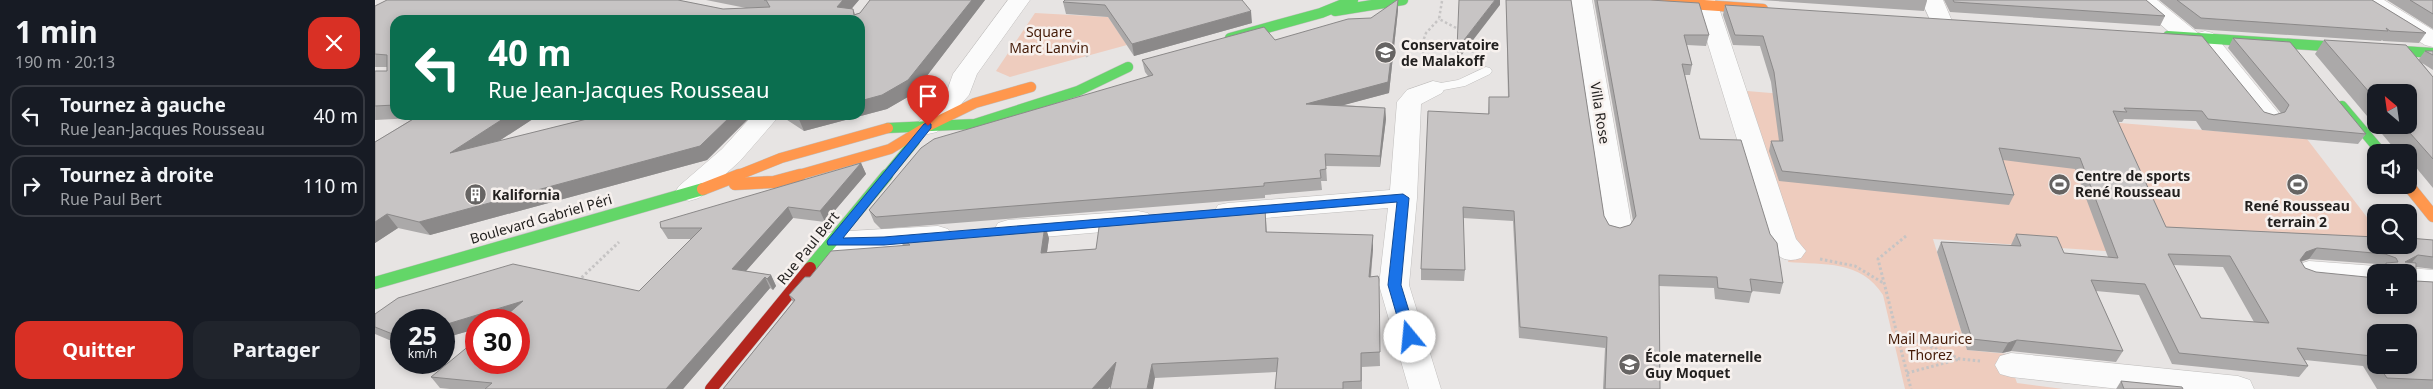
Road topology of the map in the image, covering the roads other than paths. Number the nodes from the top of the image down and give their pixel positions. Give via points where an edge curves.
1 (1019, 0) edge
2 (1353, 0) edge
3 (1403, 0) edge
4 (1581, 0) edge
5 (1630, 0) edge
6 (2143, 0) edge
7 (2369, 0) edge
8 (1707, 5) junction
9 (1775, 10) edge
10 (1321, 12) junction
11 (2159, 35) edge
12 (2197, 38) junction
13 (2433, 40) edge
14 (1220, 41) edge
15 (2292, 44) junction
16 (2433, 53) edge
17 (2302, 56) edge
18 (1486, 71) dead end
19 (1088, 73) dead end
20 (1432, 80) joint
21 (1044, 83) dead end
22 (2333, 94) edge
23 (2268, 116) edge
24 (762, 120) edge
25 (928, 126) junction
26 (2374, 144) edge
27 (716, 185) junction
28 (689, 192) junction
29 (2415, 194) edge
30 (1403, 198) junction
31 (1203, 214) edge
32 (2433, 216) edge
33 (1163, 218) edge
34 (1618, 227) edge
35 (833, 242) junction
36 (1791, 252) road end
37 (2309, 271) edge
38 (2367, 276) edge
39 (2417, 280) edge
40 (2433, 281) edge
41 (375, 283) edge
42 (2011, 365) road end
43 (711, 389) edge
44 (1425, 389) edge
45 (2238, 389) edge

1 - 25 street via 965,74 960,90
2 - 10 main road
3 - 10 main road
4 - 34 street, Villa Rose
5 - 8 main road
6 - 12 street
7 - 13 street
8 - 9 main road
8 - 36 street via 1783,244
10 - 14 main road
11 - 12 main road
12 - 15 main road
12 - 23 street
15 - 16 main road
15 - 17 main road
18 - 20 lane via 1461,83
19 - 25 main road, Boulevard Gabriel Péri via 1132,65 1078,92 975,124
20 - 30 street via 1409,102
21 - 25 main road, Boulevard Gabriel Péri via 975,104
22 - 26 main road
24 - 28 street via 731,155
25 - 27 main road, Boulevard Gabriel Péri via 884,128 781,158
25 - 27 main road, Boulevard Gabriel Péri via 890,149 774,182
25 - 35 main road, Rue Paul Bert
27 - 28 main road, Boulevard Gabriel Péri
28 - 41 main road, Boulevard Gabriel Péri
29 - 32 main road
30 - 31 street
30 - 44 street via 1394,285
33 - 35 street
35 - 43 main road, Rue Paul Bert
37 - 38 street
39 - 40 street
42 - 45 street

